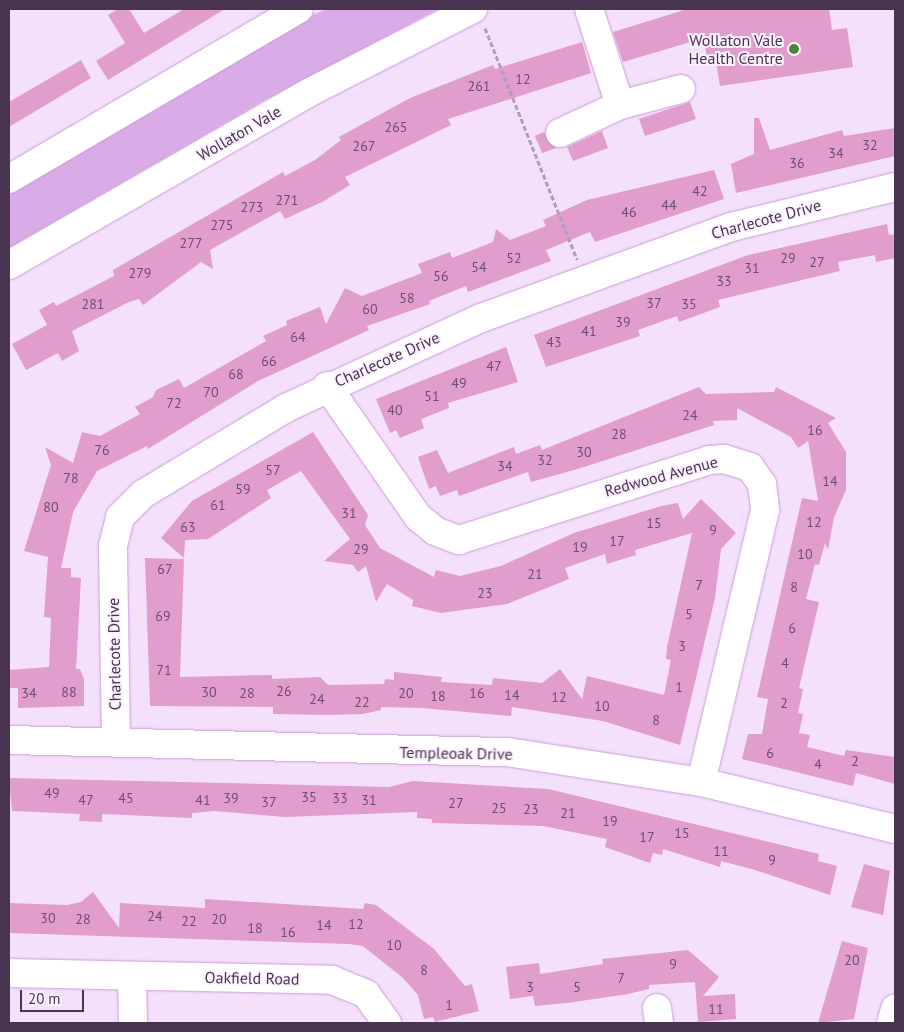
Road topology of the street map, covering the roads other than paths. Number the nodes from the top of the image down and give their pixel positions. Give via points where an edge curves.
1 (298, 9) edge
2 (589, 9) edge
3 (478, 17) edge
4 (681, 89) dead end
5 (620, 105) junction
6 (560, 133) dead end
7 (9, 179) edge
8 (895, 187) edge
9 (9, 265) edge
10 (327, 386) junction
11 (9, 740) edge
12 (116, 742) junction
13 (701, 782) junction
14 (895, 830) edge
15 (9, 973) edge
16 (132, 976) junction
17 (895, 1009) edge
18 (133, 1023) edge
19 (387, 1023) edge
20 (891, 1023) edge

1 - 7 street
2 - 5 street
3 - 9 street, Wollaton Vale via 310,92
4 - 5 street
5 - 6 street
8 - 10 street, Charlecote Drive via 731,227 481,318
10 - 12 street, Charlecote Drive via 232,437 142,494 120,517 112,546
10 - 13 street, Redwood Avenue via 418,517 435,531 459,540 709,460 724,459 750,467 765,490 765,510
11 - 12 street, Templeoak Drive
12 - 13 street, Templeoak Drive via 507,752
13 - 14 street, Templeoak Drive
15 - 16 street, Oakfield Road
16 - 18 street
16 - 19 street, Oakfield Road via 332,980 366,994
17 - 20 street

